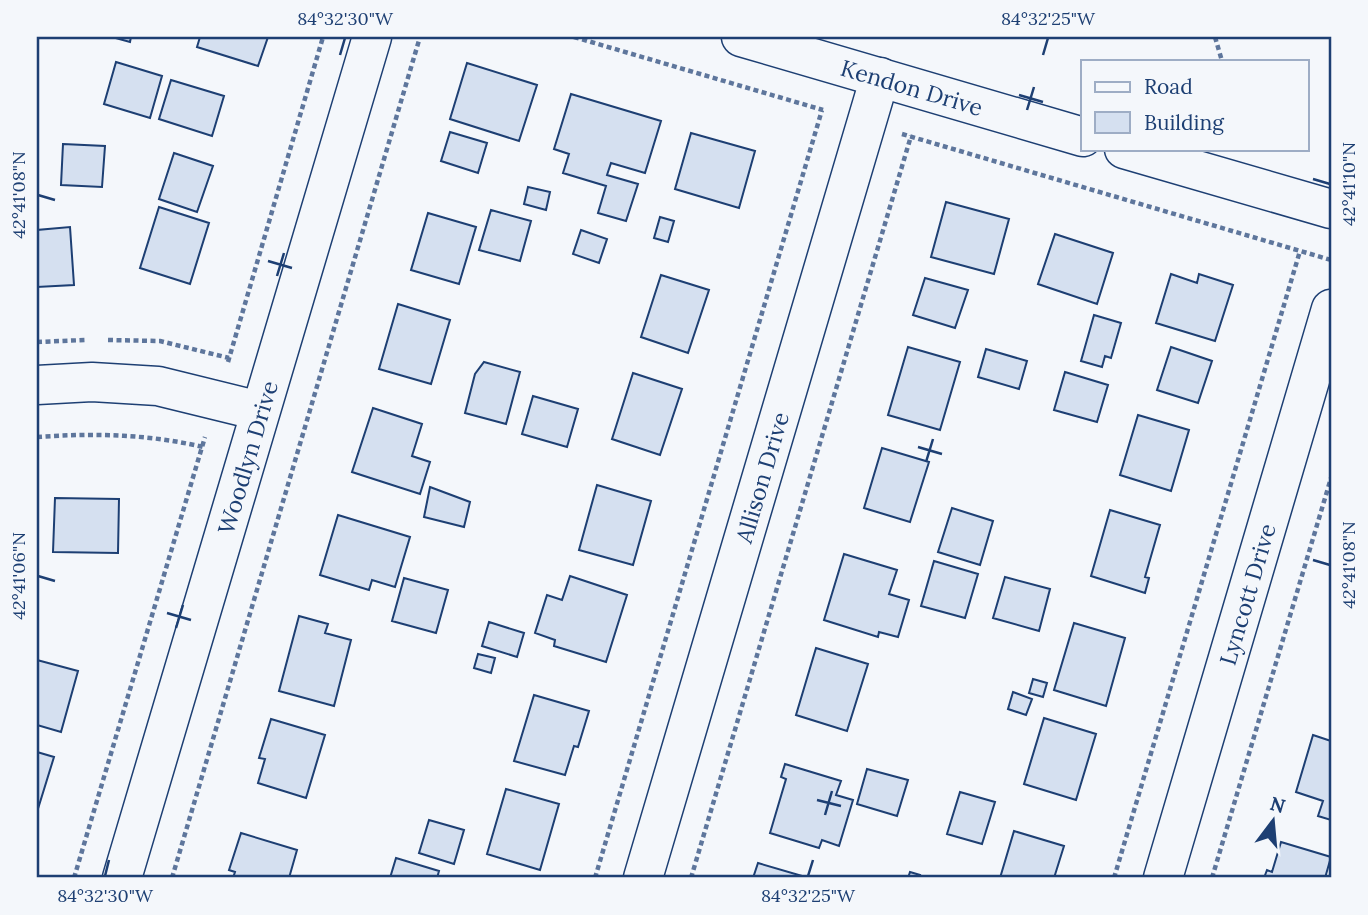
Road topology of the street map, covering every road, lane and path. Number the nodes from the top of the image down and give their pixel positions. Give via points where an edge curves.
1 (323, 37) edge
2 (372, 37) edge
3 (420, 37) edge
4 (574, 37) edge
5 (741, 37) edge
6 (1214, 37) edge
7 (1222, 60) edge
8 (880, 77) junction
9 (822, 110) junction
10 (867, 123) junction
11 (911, 136) junction
12 (1081, 136) edge
13 (1127, 150) edge
14 (1331, 209) edge
15 (1300, 251) junction
16 (1331, 260) edge
17 (1331, 309) edge
18 (37, 385) edge
19 (216, 401) junction
20 (260, 411) junction
21 (37, 437) edge
22 (202, 447) junction
23 (246, 458) junction
24 (292, 471) junction
25 (1331, 478) edge
26 (74, 878) edge
27 (122, 878) edge
28 (172, 878) edge
29 (594, 878) edge
30 (643, 878) edge
31 (691, 878) edge
32 (1114, 878) edge
33 (1163, 878) edge
34 (1212, 878) edge

1 - 19 path
2 - 20 street, Woodlyn Drive
3 - 24 path
4 - 9 path
5 - 8 street, Kendon Drive
6 - 7 path
8 - 10 street, Allison Drive
8 - 12 street, Kendon Drive
9 - 10 path
9 - 29 path
10 - 11 path
10 - 30 street, Allison Drive
11 - 15 path
11 - 31 path
13 - 14 street
15 - 16 path
15 - 32 path
17 - 33 street, Lyncott Drive
18 - 19 street via 158,386
19 - 20 street
19 - 22 path
20 - 23 street, Woodlyn Drive
21 - 22 path via 90,433 169,439
22 - 23 path
22 - 26 path
23 - 24 path
23 - 27 street, Woodlyn Drive
24 - 28 path
25 - 34 path

